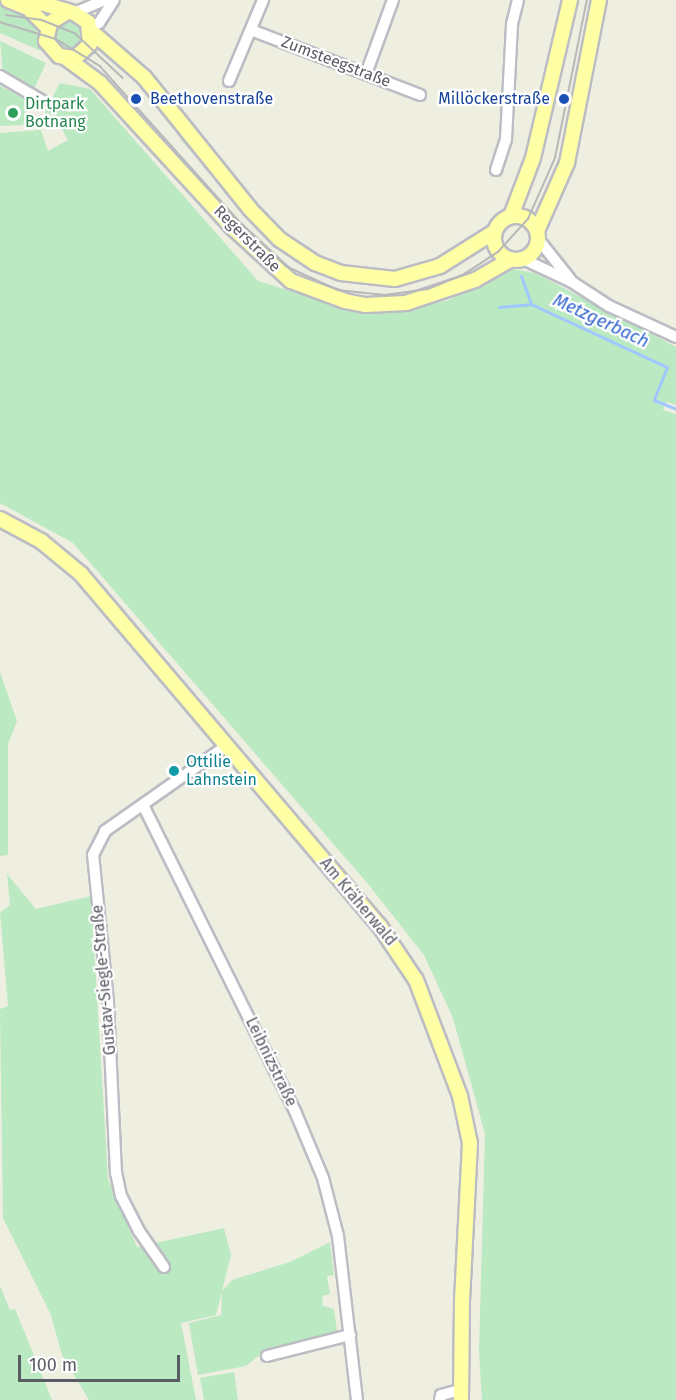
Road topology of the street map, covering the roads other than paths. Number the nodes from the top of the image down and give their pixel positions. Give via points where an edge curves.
1 (0, 0) edge
2 (8, 0) edge
3 (13, 0) edge
4 (31, 0) edge
5 (104, 0) edge
6 (114, 0) edge
7 (263, 0) edge
8 (393, 0) edge
9 (518, 0) edge
10 (570, 0) edge
11 (599, 0) edge
12 (70, 12) junction
13 (47, 27) junction
14 (95, 29) junction
15 (251, 30) junction
16 (66, 58) junction
17 (366, 74) junction
18 (0, 76) edge
19 (229, 81) dead end
20 (420, 95) dead end
21 (41, 100) dead end
22 (496, 170) dead end
23 (511, 216) junction
24 (494, 232) junction
25 (538, 235) junction
26 (517, 260) junction
27 (572, 282) junction
28 (676, 337) edge
29 (0, 519) edge
30 (226, 746) junction
31 (143, 805) junction
32 (164, 1267) dead end
33 (350, 1335) junction
34 (267, 1356) dead end
35 (461, 1395) edge
36 (357, 1400) edge
37 (440, 1400) edge

1 - 2 main road
2 - 3 main road
2 - 13 main road via 28,8
4 - 12 main road
5 - 12 street
6 - 14 street
7 - 15 street
8 - 17 street
9 - 22 street via 512,24 506,139
10 - 23 main road, Regerstraße via 533,158
11 - 25 main road, Regerstraße via 567,163
12 - 13 main road via 54,17
12 - 14 main road
13 - 16 main road via 49,47
14 - 16 main road via 87,50 75,58
14 - 24 main road, Regerstraße via 144,77 250,209 279,239 315,263 341,273 395,279 440,266
15 - 17 street, Zumsteegstraße
15 - 19 street
16 - 26 main road, Regerstraße via 100,83 232,227 291,281 355,303 406,303 475,280
17 - 20 street, Zumsteegstraße
18 - 21 street
23 - 24 main road, Regerstraße via 500,222
23 - 25 main road via 528,219
24 - 26 main road via 498,252
25 - 26 main road, Regerstraße via 531,255
25 - 27 street
26 - 27 street
27 - 28 street via 609,306
29 - 30 main road, Am Kräherwald via 41,541 81,574
30 - 31 street, Gustav-Siegle-Straße
30 - 35 main road, Am Kräherwald via 403,957 417,980 460,1096 471,1143
31 - 32 street, Gustav-Siegle-Straße via 105,831 93,855 108,1002 116,1173 138,1231
31 - 33 street, Leibnizstraße via 295,1111 323,1178 338,1236
33 - 34 street
33 - 36 street, Leibnizstraße
35 - 37 street via 441,1395

